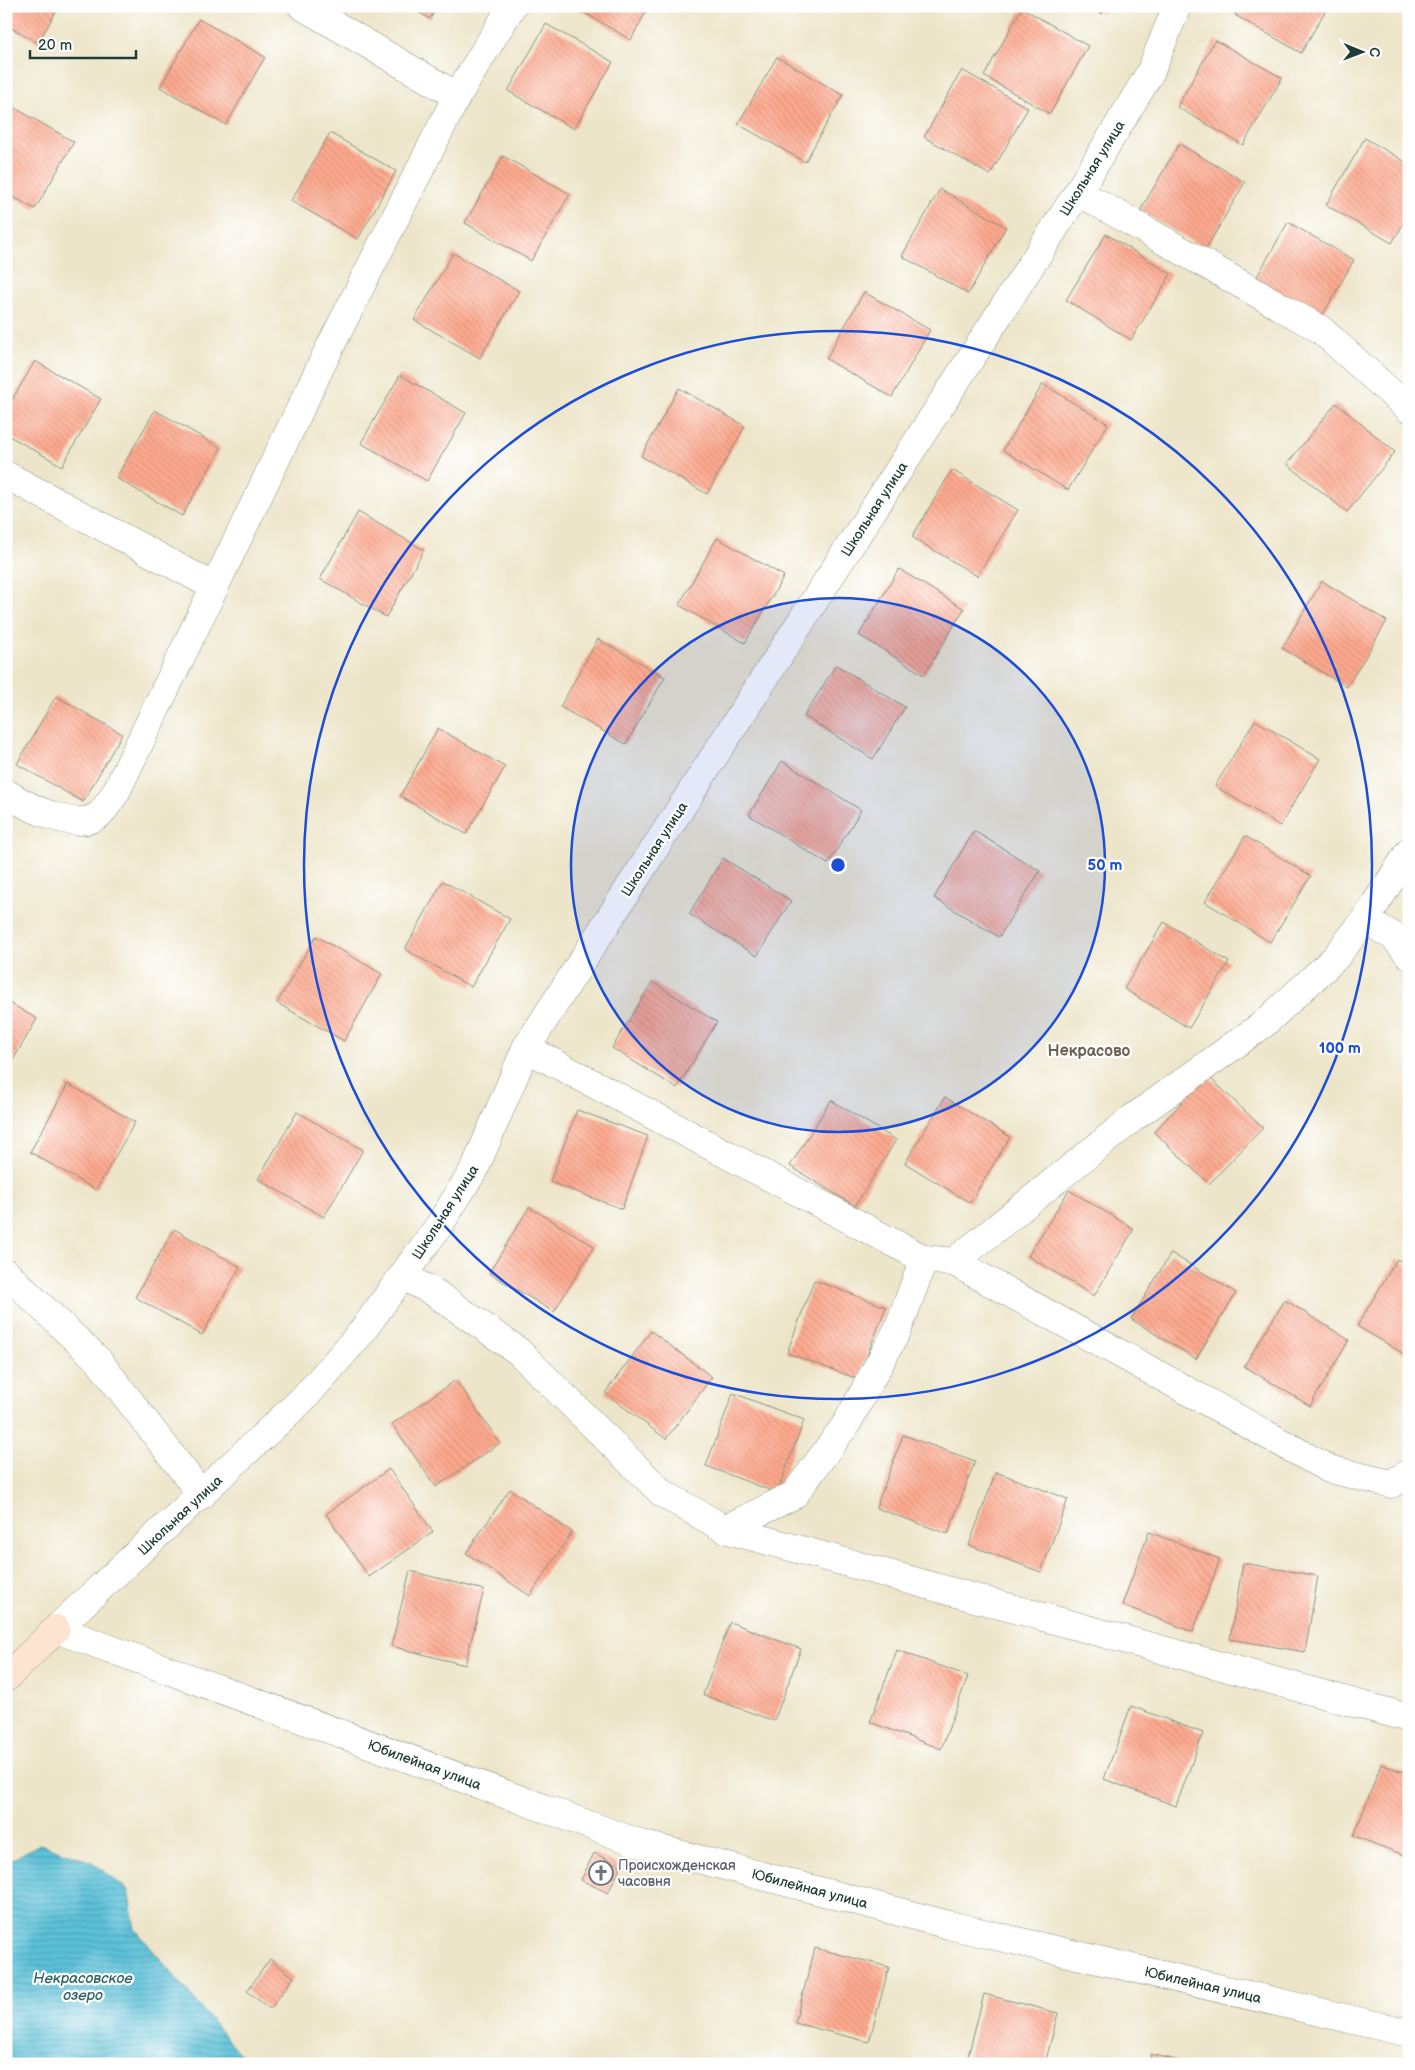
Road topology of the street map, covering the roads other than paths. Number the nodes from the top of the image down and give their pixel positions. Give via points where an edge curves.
1 (302, 6) edge
2 (512, 6) edge
3 (1177, 6) edge
4 (457, 96) junction
5 (1078, 192) junction
6 (1409, 409) edge
7 (6, 475) edge
8 (215, 587) junction
9 (6, 793) edge
10 (1409, 852) edge
11 (1365, 920) junction
12 (1409, 955) edge
13 (526, 1048) junction
14 (924, 1260) junction
15 (954, 1262) junction
16 (6, 1273) edge
17 (402, 1276) junction
18 (1409, 1473) edge
19 (202, 1495) junction
20 (725, 1529) junction
21 (56, 1629) junction
22 (6, 1678) edge
23 (1409, 1718) edge
24 (1409, 2033) edge

1 - 4 street
2 - 4 street
3 - 5 street, Школьная улица via 1150,72
4 - 8 street via 328,351
5 - 6 street via 1320,329
5 - 13 street, Школьная улица
7 - 8 street
8 - 9 street via 116,792 99,815 77,822 31,809
10 - 11 street
11 - 12 street via 1393,936
11 - 15 street via 1334,959 1264,1023 1133,1118
13 - 14 street
13 - 17 street, Школьная улица via 475,1168
14 - 15 street
14 - 20 street via 898,1329 847,1423 794,1495
15 - 18 street via 1329,1469 1391,1484
16 - 19 street via 98,1360
17 - 19 street, Школьная улица via 360,1334 306,1396
17 - 20 street via 435,1293 518,1351 662,1493
19 - 21 street, Школьная улица
20 - 23 street
21 - 22 main road
21 - 24 street, Юбилейная улица via 641,1844 949,1924

